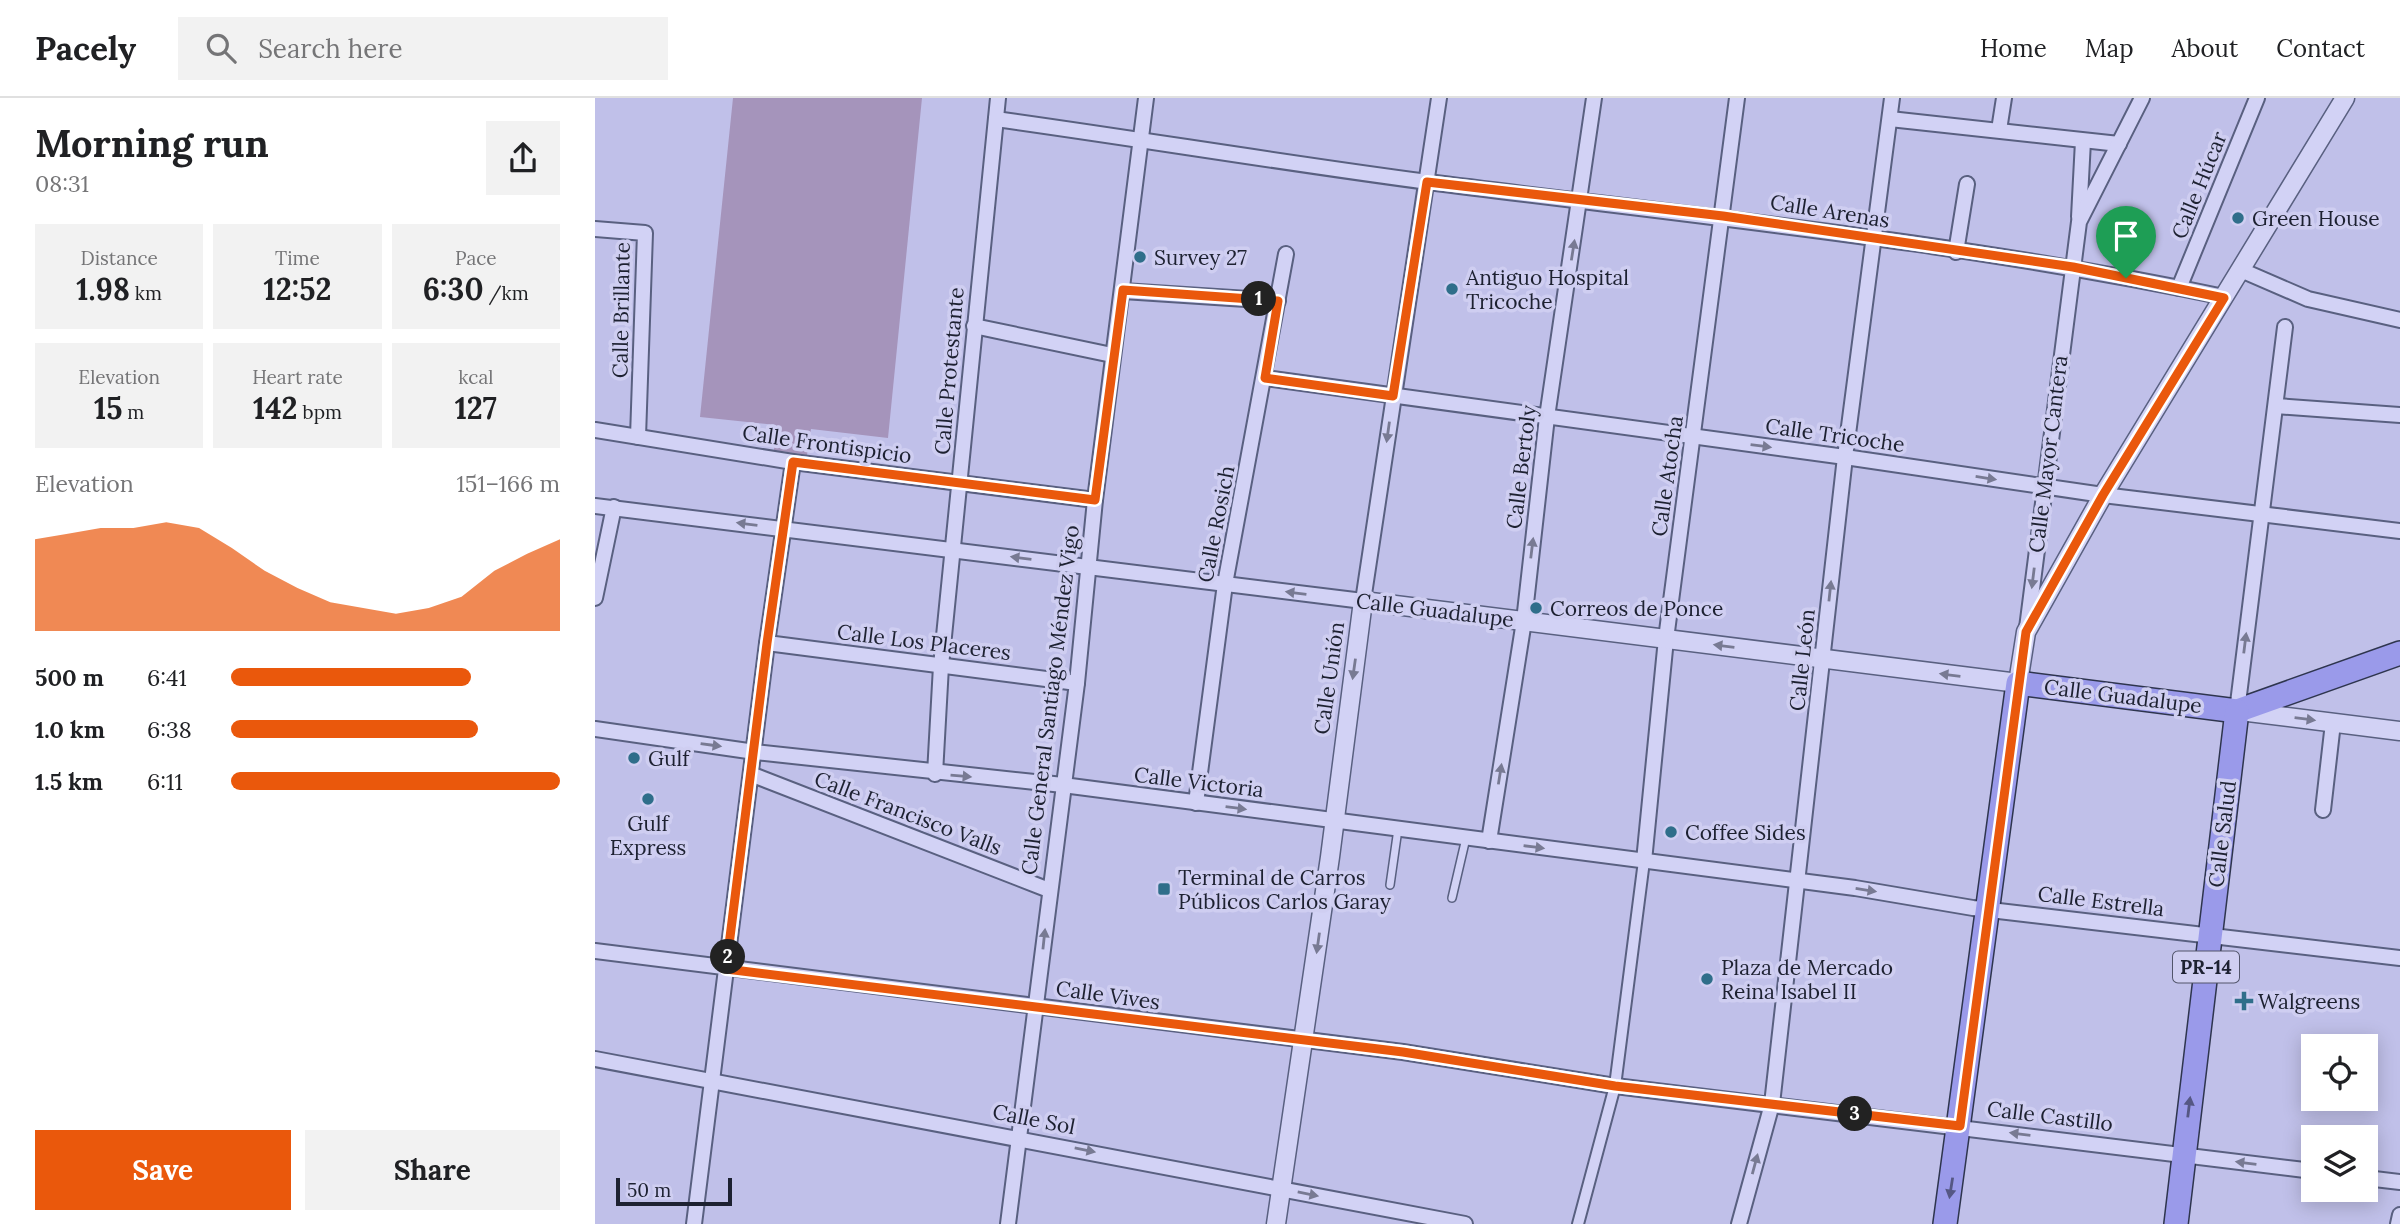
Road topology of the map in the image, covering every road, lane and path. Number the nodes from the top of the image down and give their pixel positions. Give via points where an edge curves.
1 (998, 98) edge
2 (1146, 98) edge
3 (1439, 98) edge
4 (1594, 98) edge
5 (1737, 98) edge
6 (1892, 98) edge
7 (2004, 98) edge
8 (2142, 98) edge
9 (2257, 98) edge
10 (2345, 98) edge
11 (996, 119) junction
12 (1890, 119) junction
13 (1999, 130) junction
14 (1141, 139) junction
15 (2083, 141) junction
16 (2119, 144) junction
17 (1427, 182) junction
18 (1967, 184) dead end
19 (1581, 200) junction
20 (1723, 216) junction
21 (2079, 222) junction
22 (595, 229) edge
23 (1874, 239) junction
24 (1956, 252) junction
25 (1286, 254) dead end
26 (2073, 267) junction
27 (2241, 270) junction
28 (2179, 288) junction
29 (1123, 290) junction
30 (2224, 298) junction
31 (1278, 301) junction
32 (2400, 320) edge
33 (974, 326) junction
34 (2285, 327) dead end
35 (1112, 355) junction
36 (1265, 378) junction
37 (1393, 396) junction
38 (2276, 406) junction
39 (2400, 415) edge
40 (1547, 417) junction
41 (595, 430) edge
42 (638, 437) junction
43 (1693, 438) junction
44 (1846, 457) junction
45 (793, 462) junction
46 (960, 482) junction
47 (2043, 486) junction
48 (2103, 495) junction
49 (1095, 500) junction
50 (595, 506) edge
51 (614, 507) junction
52 (2261, 513) junction
53 (782, 528) junction
54 (2400, 531) edge
55 (953, 550) junction
56 (1088, 567) junction
57 (1225, 584) junction
58 (595, 598) edge
59 (1363, 601) junction
60 (1524, 621) junction
61 (2026, 632) junction
62 (1666, 639) junction
63 (767, 643) junction
64 (2400, 653) edge
65 (1823, 659) junction
66 (941, 666) junction
67 (1077, 683) junction
68 (2018, 683) junction
69 (2237, 711) junction
70 (2333, 723) junction
71 (595, 729) edge
72 (2400, 731) edge
73 (755, 752) junction
74 (935, 774) junction
75 (753, 775) junction
76 (1063, 785) junction
77 (1196, 803) junction
78 (2323, 810) dead end
79 (1332, 820) junction
80 (1398, 829) junction
81 (1466, 838) junction
82 (1489, 841) junction
83 (1644, 861) junction
84 (1798, 882) junction
85 (1390, 885) dead end
86 (1049, 890) junction
87 (1452, 898) dead end
88 (1989, 908) junction
89 (2209, 936) junction
90 (595, 951) edge
91 (2400, 958) edge
92 (726, 969) junction
93 (1037, 1007) junction
94 (1304, 1040) junction
95 (595, 1059) edge
96 (712, 1082) junction
97 (1615, 1086) junction
98 (1772, 1104) junction
99 (1960, 1126) junction
100 (1018, 1137) junction
101 (2183, 1154) junction
102 (2301, 1169) edge
103 (2378, 1179) edge
104 (2400, 1182) edge
105 (1281, 1189) junction
106 (2400, 1215) edge
107 (694, 1224) edge
108 (1009, 1224) edge
109 (1276, 1224) edge
110 (1465, 1224) edge
111 (1578, 1224) edge
112 (1739, 1224) edge
113 (1945, 1224) edge
114 (2176, 1224) edge
115 (2398, 1224) edge

1 - 11 street, Calle Protestante
2 - 14 street, Calle General Santiago Méndez Vigo
3 - 17 street, Calle Unión
4 - 19 street, Calle Bertoly
5 - 20 street, Calle Atocha
6 - 12 street, Calle León
7 - 13 street
8 - 16 street
9 - 28 street, Calle Húcar
10 - 27 street
11 - 14 street, Calle Arenas
11 - 33 street, Calle Protestante
12 - 13 street
12 - 23 street, Calle León
13 - 15 street
14 - 17 street, Calle Arenas
14 - 29 street, Calle General Santiago Méndez Vigo
15 - 16 street
15 - 21 street
16 - 21 street
17 - 19 street, Calle Arenas
17 - 37 street, Calle Unión
18 - 24 street
19 - 20 street, Calle Arenas
40 -> 19 street, Calle Bertoly
20 - 23 street, Calle Arenas
20 - 43 street, Calle Atocha
21 - 26 street, Calle Mayor Cantera
22 - 42 street, Calle Brillante via 645,233
23 - 24 street, Calle Arenas
23 - 44 street, Calle León
24 - 26 street, Calle Arenas
25 - 31 street, Calle Rosich
26 - 28 street, Calle Arenas
26 - 47 street, Calle Mayor Cantera
27 - 30 street
27 - 32 street via 2308,299
28 - 30 street, Calle Arenas
29 - 31 street
29 - 35 street, Calle General Santiago Méndez Vigo
30 - 48 street
31 - 36 street, Calle Rosich
33 - 35 street
33 - 46 street, Calle Protestante
34 - 38 street, Calle Salud
35 - 49 street, Calle General Santiago Méndez Vigo
36 - 37 street, Calle Tricoche
36 - 57 street, Calle Rosich
37 - 40 street, Calle Tricoche
37 -> 59 street, Calle Unión
38 - 39 street
38 - 52 street, Calle Salud
40 - 43 street, Calle Tricoche
60 -> 40 street, Calle Bertoly
41 - 42 street, Calle Frontispicio
42 - 45 street, Calle Frontispicio
43 -> 44 street, Calle Tricoche
43 - 62 street, Calle Atocha
44 -> 47 street, Calle Tricoche
65 -> 44 street, Calle León
45 - 46 street, Calle Frontispicio
45 - 53 street
46 - 49 street, Calle Frontispicio
46 - 55 street, Calle Protestante
47 - 48 street, Calle Tricoche
47 -> 61 street, Calle Mayor Cantera
48 - 52 street, Calle Tricoche
48 - 61 street
49 - 56 street, Calle General Santiago Méndez Vigo
50 - 51 street, Calle Guadalupe
53 -> 51 street, Calle Guadalupe
51 - 58 street
52 - 54 street, Calle Tricoche
69 -> 52 street, Calle Salud
53 - 55 street, Calle Guadalupe
53 - 63 street
56 -> 55 street, Calle Guadalupe
55 - 66 street, Calle Protestante
56 - 57 street, Calle Guadalupe
56 - 67 street, Calle General Santiago Méndez Vigo
59 -> 57 street, Calle Guadalupe
57 - 77 street, Calle Rosich
59 - 60 street, Calle Guadalupe
59 -> 79 street, Calle Unión
60 - 62 street, Calle Guadalupe
82 -> 60 street, Calle Bertoly
61 - 68 street, Calle Mayor Cantera
65 -> 62 street, Calle Guadalupe
62 - 83 street, Calle Atocha
63 - 66 street, Calle Los Placeres
63 - 73 street
64 - 69 main road
68 -> 65 street, Calle Guadalupe
65 - 84 street, Calle León
66 - 67 street, Calle Los Placeres
66 - 74 street, Calle Protestante
67 - 76 street, Calle General Santiago Méndez Vigo
68 - 69 main road, Calle Guadalupe
68 - 88 main road, Calle Mayor Cantera
69 -> 70 street, Calle Guadalupe
69 - 89 main road, Calle Salud / PR-14
70 - 72 street, Calle Guadalupe
70 - 78 street
71 -> 73 street, Calle Victoria
73 - 74 street, Calle Victoria
73 - 75 street
74 -> 76 street, Calle Victoria
75 - 86 street, Calle Francisco Valls
75 - 92 street
76 - 77 street, Calle Victoria
76 - 86 street, Calle General Santiago Méndez Vigo
77 -> 79 street, Calle Victoria
79 - 80 street, Calle Victoria
79 -> 94 street, Calle Unión
80 - 81 street, Calle Victoria
80 - 85 lane
81 - 82 street, Calle Victoria
81 - 87 lane
82 -> 83 street, Calle Victoria
83 - 84 street, Calle Victoria
83 - 97 street
84 -> 88 street, Calle Estrella
84 - 98 street, Calle León
93 -> 86 street, Calle General Santiago Méndez Vigo
88 - 89 street, Calle Estrella
88 - 99 main road, Calle Mayor Cantera
89 - 91 street, Calle Estrella
101 -> 89 main road, Calle Salud / PR-14
90 - 92 street, Calle Vives
92 - 93 street, Calle Vives
92 - 96 street
93 - 94 street, Calle Vives
93 - 100 street, Calle General Santiago Méndez Vigo
94 - 97 street, Calle Vives
94 - 105 street, Calle Unión
95 - 96 street, Calle Sol
96 - 100 street, Calle Sol
96 - 107 street
97 - 98 street, Calle Castillo
97 - 111 street
98 - 99 street, Calle Castillo
112 -> 98 street, Calle León
101 -> 99 street, Calle Castillo
99 -> 113 main road, Calle Mayor Cantera
100 -> 105 street, Calle Sol
100 - 108 street, Calle General Santiago Méndez Vigo
102 -> 101 street, Calle Castillo
101 - 114 main road, Calle Salud / PR-14
103 - 104 street
105 - 109 street, Calle Unión
105 -> 110 street, Calle Sol
106 - 115 street

